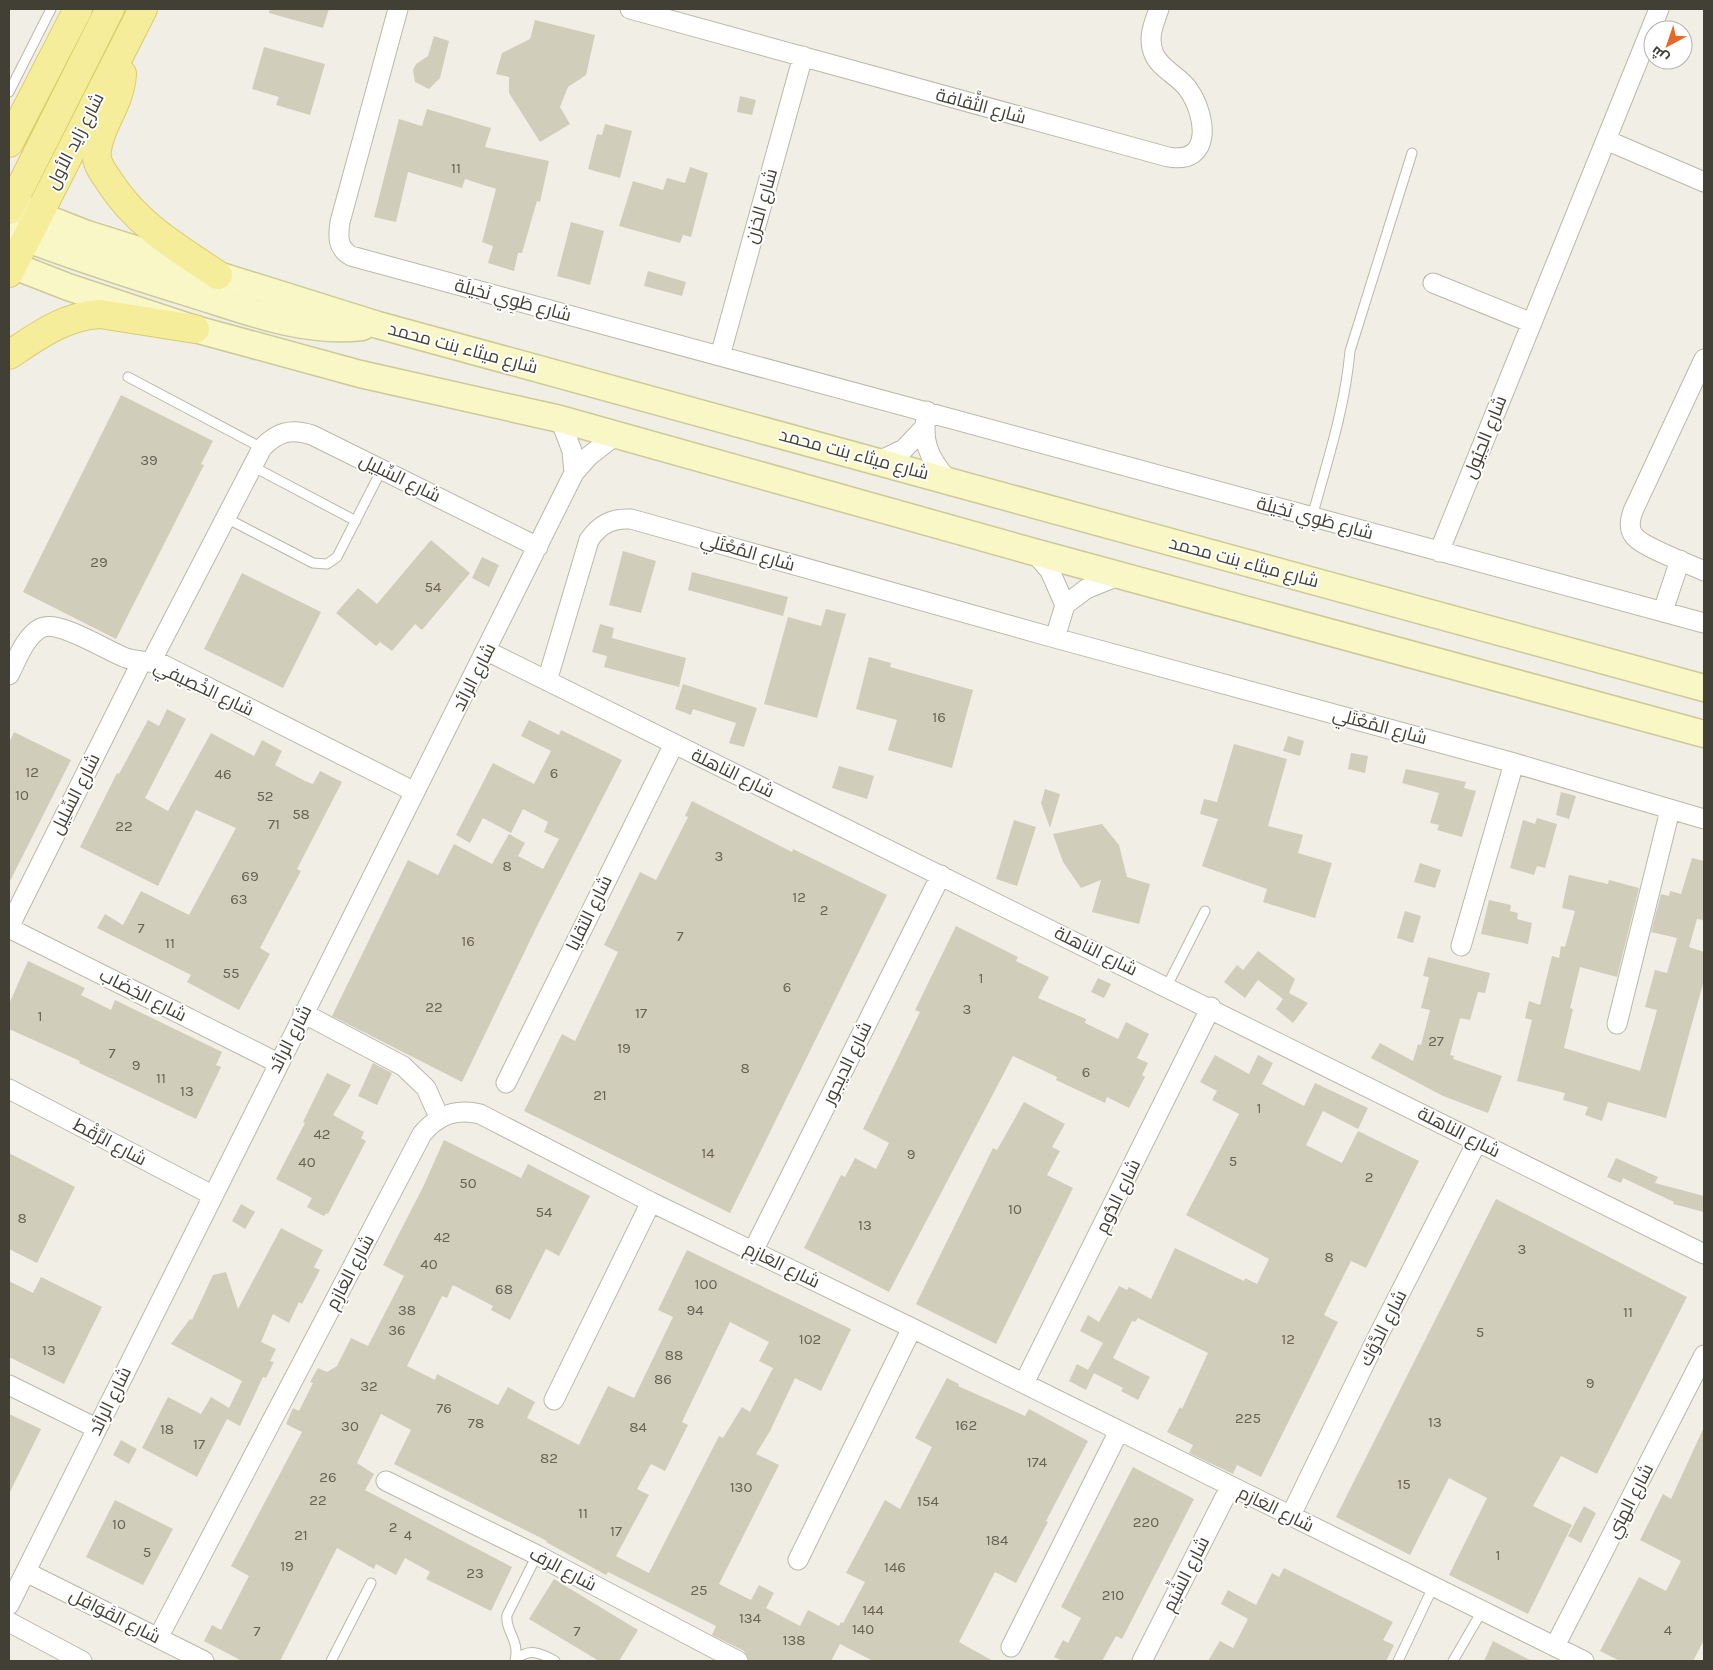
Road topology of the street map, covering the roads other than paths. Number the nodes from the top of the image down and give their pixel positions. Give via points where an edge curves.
1 (51, 9) edge
2 (78, 9) edge
3 (110, 9) edge
4 (143, 9) edge
5 (398, 9) edge
6 (630, 9) edge
7 (1159, 9) edge
8 (1659, 9) edge
9 (122, 51) junction
10 (803, 56) junction
11 (9, 92) edge
12 (1606, 140) junction
13 (9, 143) edge
14 (1412, 153) dead end
15 (1704, 182) edge
16 (38, 214) junction
17 (11, 237) edge
18 (218, 275) junction
19 (1433, 283) dead end
20 (1532, 323) junction
21 (378, 325) junction
22 (196, 329) junction
23 (9, 355) edge
24 (720, 356) junction
25 (1704, 359) edge
26 (128, 377) dead end
27 (560, 419) junction
28 (925, 420) junction
29 (616, 435) junction
30 (262, 448) junction
31 (879, 461) junction
32 (252, 466) junction
33 (382, 470) junction
34 (574, 473) junction
35 (947, 479) junction
36 (1312, 517) junction
37 (226, 518) junction
38 (356, 521) junction
39 (538, 547) junction
40 (1034, 552) junction
41 (1439, 552) junction
42 (1692, 566) edge
43 (1122, 575) junction
44 (1065, 606) junction
45 (1669, 613) junction
46 (1704, 623) edge
47 (1054, 638) junction
48 (487, 651) junction
49 (147, 662) junction
50 (9, 675) edge
51 (547, 681) junction
52 (1704, 688) edge
53 (1704, 734) edge
54 (674, 744) junction
55 (1514, 763) junction
56 (415, 792) junction
57 (1670, 810) junction
58 (1704, 819) edge
59 (940, 875) junction
60 (1205, 911) dead end
61 (9, 927) edge
62 (1461, 946) dead end
63 (1168, 986) junction
64 (1210, 1007) junction
65 (303, 1013) junction
66 (1617, 1024) dead end
67 (278, 1063) junction
68 (506, 1083) dead end
69 (9, 1089) edge
70 (439, 1117) junction
71 (1477, 1142) junction
72 (212, 1195) junction
73 (651, 1202) junction
74 (753, 1251) junction
75 (1704, 1254) edge
76 (912, 1328) junction
77 (1704, 1355) edge
78 (1024, 1383) junction
79 (9, 1385) edge
80 (554, 1400) dead end
81 (96, 1428) junction
82 (1119, 1431) junction
83 (386, 1481) dead end
84 (1230, 1487) junction
85 (1290, 1516) junction
86 (537, 1555) junction
87 (798, 1560) dead end
88 (26, 1572) junction
89 (371, 1583) dead end
90 (1434, 1585) junction
91 (9, 1605) edge
92 (1482, 1611) junction
93 (9, 1622) edge
94 (158, 1638) junction
95 (1555, 1646) junction
96 (1012, 1647) dead end
97 (82, 1661) edge
98 (204, 1661) edge
99 (331, 1661) edge
100 (515, 1661) edge
101 (555, 1661) edge
102 (738, 1661) edge
103 (1142, 1661) edge
104 (1398, 1661) edge
105 (1453, 1661) edge
106 (1584, 1661) edge

1 - 11 lane
2 - 13 main road
3 - 17 main road
4 - 9 main road, شارع زايد الأول
5 - 24 street, شارع طَوِي نَخِيلَة via 340,222 339,242 345,253
6 - 10 street, شارع الثَّقافة
7 - 10 street, شارع الثَّقافة via 1152,30 1154,54 1158,62 1187,87 1202,120 1200,144 1196,151 1182,158 1168,157
8 - 12 street, شارع الحِيُول
9 - 16 main road, شارع زايد الأول
9 - 18 main road via 121,86 99,141 97,160 111,185 138,218
10 - 24 street, شارع الخزن
12 - 15 street
12 - 20 street, شارع الحِيُول
14 - 36 lane via 1350,351 1342,407
16 - 17 main road, شارع زايد الأول
16 - 18 main road, شارع ميثاء بنت محمد via 86,234
17 - 21 main road via 274,319 333,329
17 - 22 main road via 68,287
18 - 21 main road, شارع ميثاء بنت محمد
19 - 20 street
20 - 41 street, شارع الحِيُول
21 - 31 main road, شارع ميثاء بنت محمد
22 - 23 main road via 100,314 86,315 56,325
22 - 27 main road via 360,374
24 - 28 street, شارع طَوِي نَخِيلَة
25 - 42 street via 1629,524 1634,536
26 - 30 lane
27 - 29 main road
27 - 34 street via 572,451
28 - 31 street via 904,449
28 - 35 street via 931,457
28 - 36 street, شارع طَوِي نَخِيلَة
29 - 34 street, شارع الرائد via 593,452
29 - 40 main road
30 - 32 street, شارع السِّلِيل
30 - 33 street, شارع السِّلِيل via 284,431 298,430
31 - 35 main road, شارع ميثاء بنت محمد
32 - 37 street, شارع السِّلِيل
32 - 38 lane
33 - 38 lane
33 - 39 street, شارع السِّلِيل
34 - 39 street, شارع الرائد
35 - 52 main road, شارع ميثاء بنت محمد
36 - 41 street, شارع طَوِي نَخِيلَة
37 - 38 lane via 322,565 338,557
37 - 49 street, شارع السِّلِيل
39 - 48 street, شارع الرائد
40 - 43 main road
40 - 44 street via 1050,571
41 - 45 street, شارع طَوِي نَخِيلَة
42 - 45 street
43 - 44 street via 1086,589
43 - 53 main road
44 - 47 street
45 - 46 street, شارع طَوِي نَخِيلَة
47 - 51 street, شارع المُعْتَلي via 619,518 596,529 588,540
47 - 55 street, شارع المُعْتَلي
48 - 51 street, شارع الناهلة
48 - 56 street, شارع الرائد
49 - 50 street, شارع الخْصِيفي via 127,658 62,628 42,627 26,643
49 - 56 street, شارع الخْصِيفي via 164,666
49 - 61 street, شارع السِّلِيل
51 - 54 street, شارع الناهلة
54 - 59 street, شارع الناهلة
54 - 68 street, شارع التقايا
55 - 57 street, شارع المُعْتَلي
55 - 62 street
56 - 65 street, شارع الرائد
57 - 58 street, شارع المُعْتَلي
57 - 66 street
59 - 63 street, شارع الناهلة
59 - 74 street, شارع الديجور
60 - 63 lane
61 - 67 street, شارع الخِضَاب
63 - 64 street, شارع الناهلة
64 - 71 street, شارع الناهلة
64 - 78 street, شارع الدُّوم
65 - 67 street, شارع الرائد
65 - 70 street via 403,1066 426,1088
67 - 72 street, شارع الرائد
69 - 72 street, شارع الرَّقْط
70 - 73 street, شارع العَازِم via 459,1112 480,1114
70 - 94 street, شارع العَازِم via 422,1134
71 - 75 street, شارع الناهلة
71 - 85 street, شارع الدَّوْك
72 - 81 street, شارع الرائد
73 - 74 street, شارع العَازِم
73 - 80 street
74 - 76 street, شارع العَازِم
76 - 78 street, شارع العَازِم
76 - 87 street
77 - 95 street, شارع الهني
78 - 82 street, شارع العَازِم
79 - 81 street
81 - 88 street, شارع الرائد
82 - 84 street, شارع العَازِم
82 - 96 street
83 - 86 street, شارع الرف
84 - 85 street, شارع العَازِم
84 - 103 street, شارع الشِّيَم
85 - 90 street, شارع العَازِم
86 - 100 lane via 507,1614 507,1625 516,1640
86 - 102 street, شارع الرف
88 - 91 street, شارع الرائد
88 - 94 street, شارع القَوَافِل
89 - 99 lane
90 - 92 street, شارع العَازِم
90 - 104 lane
92 - 95 street, شارع العَازِم
92 - 105 lane
93 - 97 street
94 - 98 street, شارع القَوَافِل
95 - 106 street, شارع العَازِم
100 - 101 lane via 527,1652 535,1652

